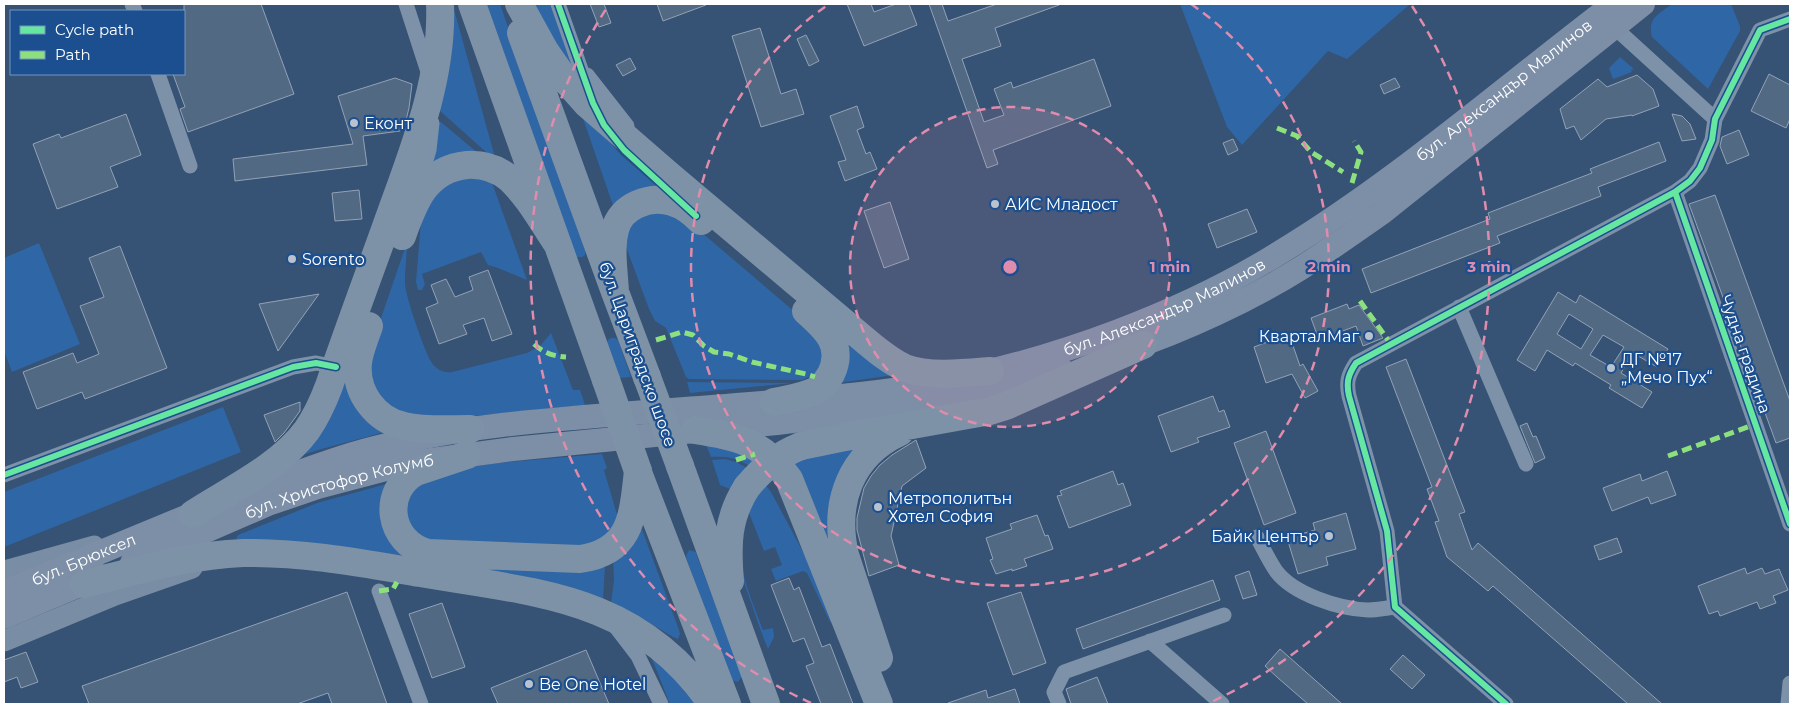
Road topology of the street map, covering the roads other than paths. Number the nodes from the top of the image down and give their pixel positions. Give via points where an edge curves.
1 (406, 4) edge
2 (440, 4) edge
3 (472, 4) edge
4 (510, 4) edge
5 (519, 4) edge
6 (558, 4) edge
7 (1643, 4) edge
8 (1605, 12) edge
9 (1790, 19) edge
10 (582, 68) junction
11 (158, 75) edge
12 (432, 85) junction
13 (598, 114) junction
14 (1715, 119) junction
15 (190, 166) dead end
16 (670, 176) junction
17 (1675, 192) junction
18 (413, 206) junction
19 (696, 216) junction
20 (558, 244) junction
21 (615, 292) junction
22 (1459, 307) junction
23 (1143, 345) junction
24 (336, 368) junction
25 (990, 371) junction
26 (774, 402) junction
27 (634, 413) joint
28 (918, 425) junction
29 (695, 430) junction
30 (468, 442) junction
31 (1526, 464) dead end
32 (638, 471) junction
33 (4, 475) edge
34 (193, 514) junction
35 (1790, 524) edge
36 (164, 526) junction
37 (1257, 537) dead end
38 (242, 553) junction
39 (4, 571) edge
40 (84, 584) junction
41 (379, 591) dead end
42 (4, 592) edge
43 (1395, 607) junction
44 (732, 610) junction
45 (602, 612) junction
46 (1224, 616) dead end
47 (4, 617) edge
48 (4, 641) edge
49 (1150, 641) junction
50 (1790, 683) edge
51 (421, 704) edge
52 (661, 704) edge
53 (712, 704) edge
54 (727, 704) edge
55 (766, 704) edge
56 (879, 704) edge
57 (896, 704) edge
58 (1059, 704) edge
59 (1222, 704) edge
60 (1506, 704) edge
61 (1788, 704) edge

1 - 12 street
2 - 12 highway via 440,44
3 - 20 highway
4 - 21 highway, бул. Цариградско шосе
5 - 13 highway via 563,77
6 - 10 street
7 - 8 main road, бул. Александър Малинов
8 - 14 street
8 - 23 main road, бул. Александър Малинов via 1383,212 1270,286
8 - 25 main road, бул. Александър Малинов via 1439,142 1276,256 1136,324 1064,350
9 - 14 street via 1760,30
10 - 13 street
10 - 16 street
11 - 15 street
12 - 18 street via 430,144
12 - 24 highway via 415,147
13 - 16 highway
13 - 19 street via 624,150
14 - 17 street via 1712,140 1700,168
16 - 25 highway via 894,362 921,372
17 - 22 street
17 - 35 street, Чудна градина
18 - 20 highway via 426,186 444,171 464,165 486,166 505,175 516,185
18 - 30 highway via 360,354 357,369 360,383 373,409 391,422
19 - 21 highway via 678,204 662,200 646,201 627,210 615,228 613,239
19 - 26 highway via 831,337 835,363 822,387
20 - 32 highway, bridge
21 - 44 highway, бул. Цариградско шосе, bridge
22 - 31 street
22 - 43 street via 1356,363 1346,385 1388,531
23 - 28 highway via 1006,406
23 - 29 main road, бул. Александър Малинов via 1014,384 915,405
24 - 33 street via 316,363 293,367
24 - 34 highway via 319,409 298,440 267,467
25 - 26 main road, бул. Александър Малинов via 907,388
26 - 27 main road, бул. Александър Малинов
27 - 30 main road, бул. Христофор Колумб via 536,421
28 - 44 highway, bridge via 801,446 770,463 747,487 729,532
28 - 57 highway via 896,434 863,458 852,475 841,510 841,539 845,555
29 - 30 main road, бул. Христофор Колумб
29 - 56 highway via 749,442 768,456 788,479
30 - 32 highway via 410,475 401,485 394,516 400,535 413,547 428,553 580,559 596,556 614,546 625,532 633,509
30 - 34 main road, бул. Христофор Колумб via 355,454 306,469
30 - 40 main road, бул. Христофор Колумб via 409,463 268,504
32 - 54 highway
34 - 36 main road, бул. Христофор Колумб
36 - 39 main road, бул. Христофор Колумб
36 - 42 main road, бул. Брюксел
37 - 43 street via 1276,571 1289,584 1309,595 1367,610
38 - 40 highway via 172,562
38 - 45 highway via 308,556 359,563 544,594
38 - 48 main road via 115,595
40 - 47 main road, бул. Христофор Колумб
41 - 51 street
43 - 60 street
44 - 55 highway, бул. Цариградско шосе
45 - 52 street via 638,656
45 - 53 highway via 628,625 665,651 686,670
46 - 49 street
49 - 58 street via 1064,672 1054,692
49 - 59 street
50 - 61 street

